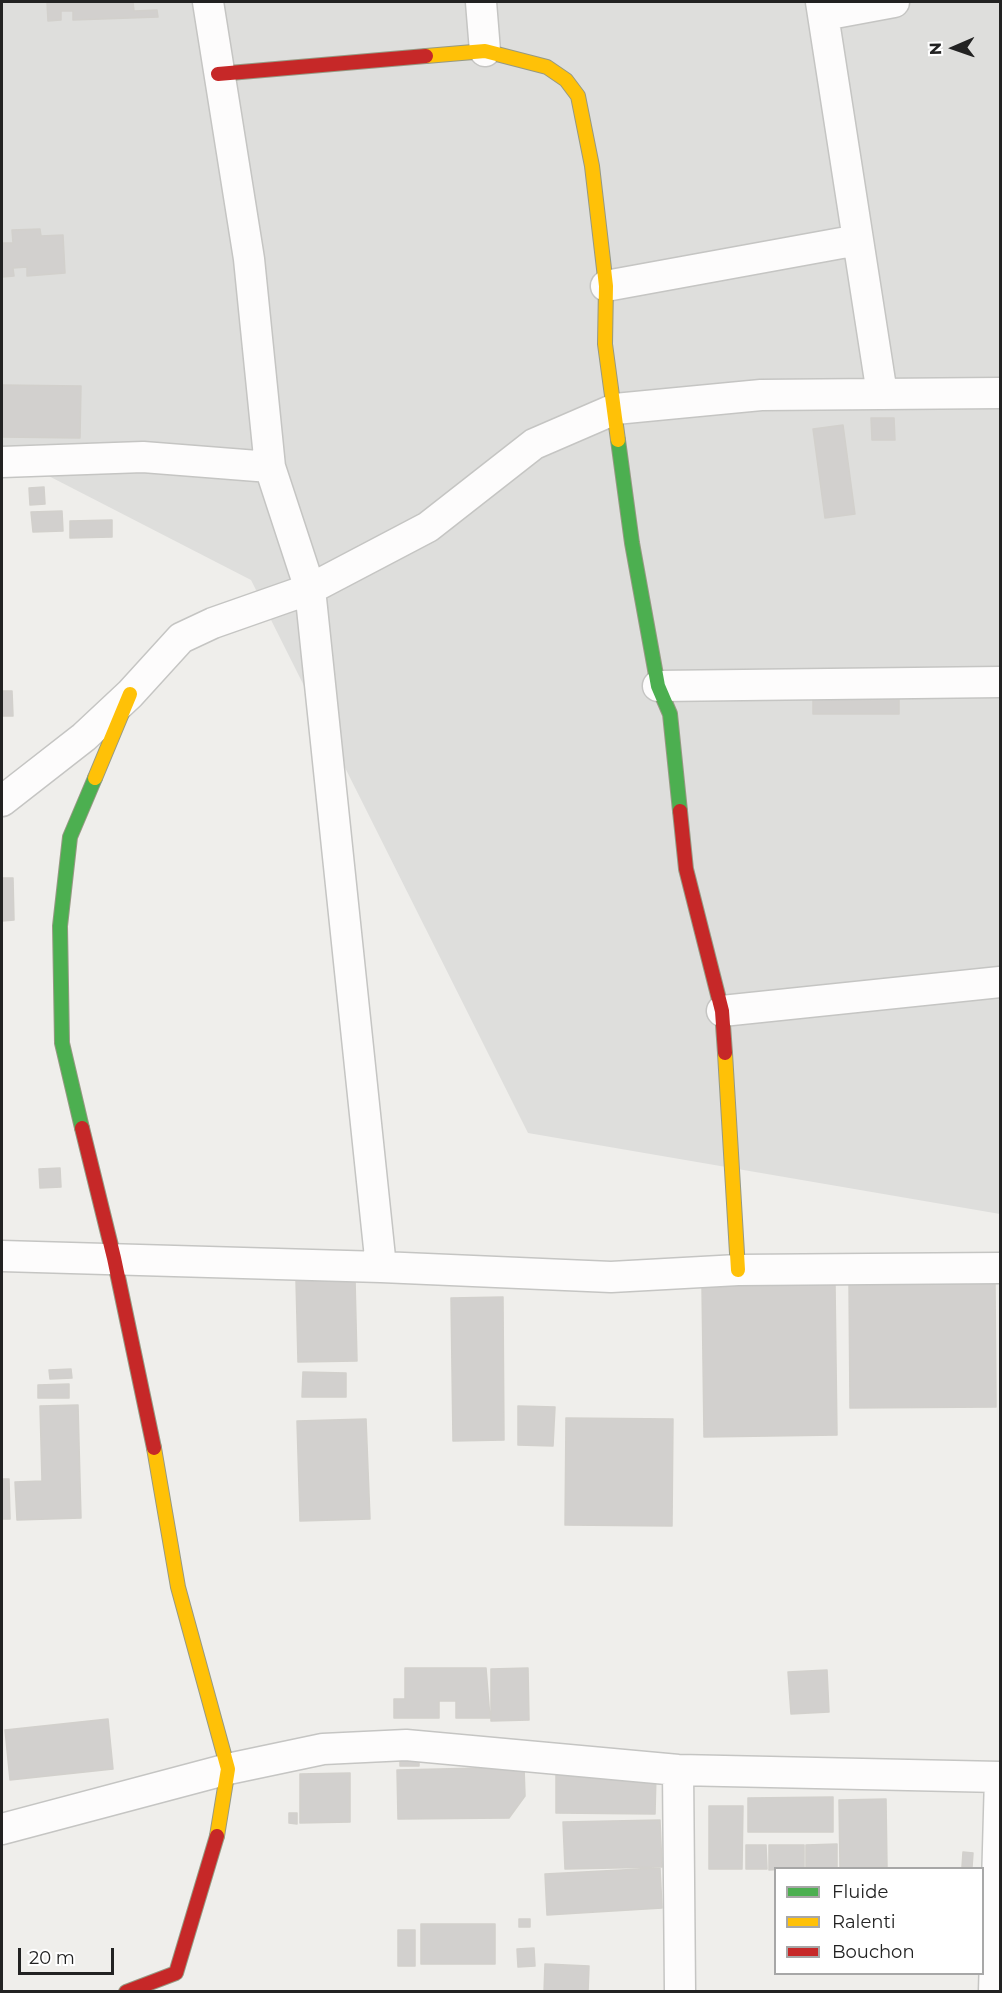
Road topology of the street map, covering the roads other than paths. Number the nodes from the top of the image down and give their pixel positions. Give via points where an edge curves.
1 (208, 2) edge
2 (481, 2) edge
3 (894, 2) edge
4 (822, 8) edge
5 (485, 51) junction
6 (218, 74) junction
7 (858, 240) junction
8 (606, 286) junction
9 (1000, 393) edge
10 (882, 394) junction
11 (615, 409) junction
12 (2, 462) edge
13 (270, 467) junction
14 (310, 589) junction
15 (1000, 682) edge
16 (658, 686) junction
17 (130, 694) junction
18 (2, 801) edge
19 (1000, 982) edge
20 (722, 1011) junction
21 (2, 1256) edge
22 (114, 1258) junction
23 (381, 1267) junction
24 (1000, 1268) edge
25 (738, 1270) junction
26 (228, 1769) junction
27 (678, 1770) junction
28 (1000, 1777) edge
29 (2, 1829) edge
30 (126, 1992) edge
31 (680, 1992) edge
32 (994, 1992) edge

1 - 6 street
2 - 5 street
3 - 4 street
4 - 7 street
5 - 6 street
5 - 8 street via 548,67 566,80 578,96 592,166
6 - 13 street via 249,259
7 - 8 street
7 - 10 street
8 - 11 street via 605,344
9 - 10 street
10 - 11 street via 761,395
11 - 14 street via 534,444 428,526
11 - 16 street via 632,543
12 - 13 street via 143,457
13 - 14 street
14 - 17 street via 181,638
14 - 23 street
15 - 16 street
16 - 20 street via 670,714 686,869
17 - 18 street via 84,737
17 - 22 street via 70,837 60,926 62,1043
19 - 20 street
20 - 25 street
21 - 22 street
22 - 23 street
22 - 26 street via 165,1498 178,1587
23 - 25 street via 611,1276
24 - 25 street
26 - 27 street via 322,1749 406,1745
26 - 29 street
26 - 30 street via 215,1851 176,1974
27 - 28 street
27 - 31 street
28 - 32 street

